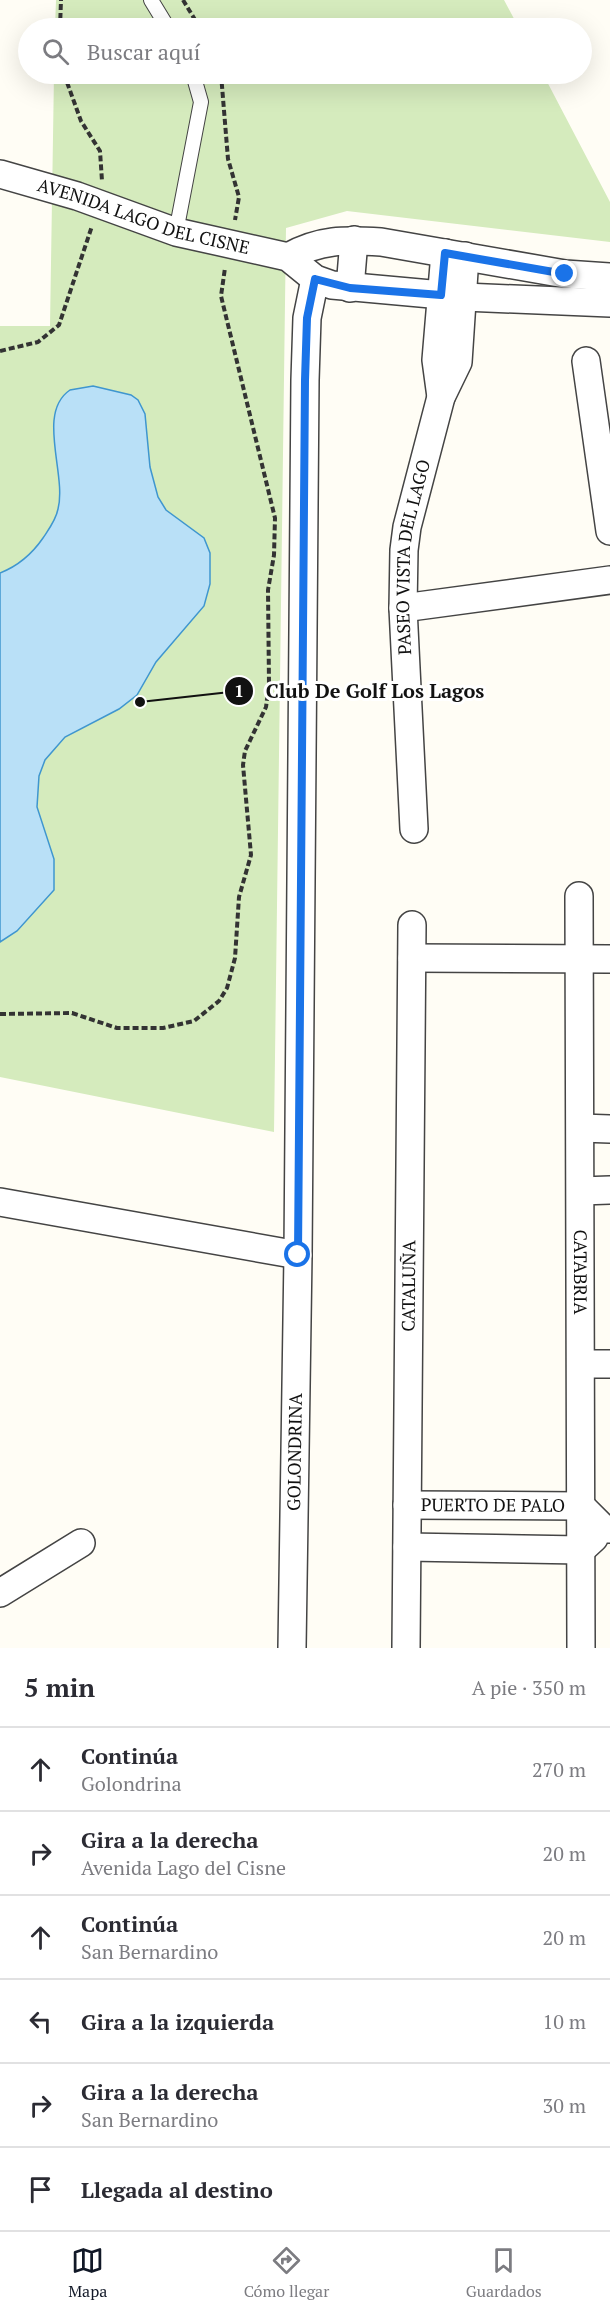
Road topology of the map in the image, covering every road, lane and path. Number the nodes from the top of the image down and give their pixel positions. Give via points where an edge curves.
1 (61, 0) edge
2 (151, 0) edge
3 (183, 0) edge
4 (60, 18) edge
5 (162, 18) edge
6 (194, 18) edge
7 (68, 84) edge
8 (196, 84) edge
9 (222, 84) edge
10 (0, 174) edge
11 (99, 204) junction
12 (176, 232) junction
13 (354, 240) junction
14 (229, 243) junction
15 (455, 255) junction
16 (288, 257) junction
17 (610, 277) edge
18 (315, 279) junction
19 (350, 288) junction
20 (452, 296) junction
21 (610, 303) edge
22 (0, 351) edge
23 (586, 361) dead end
24 (610, 531) edge
25 (610, 580) edge
26 (403, 608) junction
27 (414, 828) dead end
28 (579, 896) dead end
29 (412, 925) dead end
30 (412, 958) junction
31 (580, 958) junction
32 (610, 959) edge
33 (0, 1014) edge
34 (581, 1128) junction
35 (610, 1129) edge
36 (610, 1190) edge
37 (581, 1191) junction
38 (0, 1202) edge
39 (298, 1255) junction
40 (581, 1364) junction
41 (610, 1364) edge
42 (407, 1505) junction
43 (581, 1506) junction
44 (607, 1529) edge
45 (81, 1543) dead end
46 (407, 1548) junction
47 (581, 1550) junction
48 (0, 1593) edge
49 (292, 1648) edge
50 (406, 1648) edge
51 (581, 1648) edge

1 - 4 path
2 - 5 lane
3 - 6 path
7 - 11 path via 81,121 100,151 104,173
8 - 12 lane via 201,102
9 - 14 path via 228,159 239,197
10 - 11 street, AVENIDA LAGO DEL CISNE
11 - 12 street, AVENIDA LAGO DEL CISNE
11 - 22 path via 58,325 38,342
12 - 14 street, AVENIDA LAGO DEL CISNE
13 - 15 street
13 - 16 street via 308,246
13 - 19 street
14 - 16 street, AVENIDA LAGO DEL CISNE
14 - 33 path via 221,296 275,518 268,590 269,684 266,707 245,751 243,765 250,855 239,897 236,958 219,1001 194,1021 163,1028 117,1028 72,1013
15 - 17 street via 565,274
15 - 20 street, PASEO VISTA DEL LAGO
16 - 18 street, AVENIDA LAGO DEL CISNE
18 - 19 street, AVENIDA LAGO DEL CISNE
18 - 39 street, GOLONDRINA via 307,318 305,380
19 - 20 street, AVENIDA LAGO DEL CISNE
20 - 21 street, AVENIDA LAGO DEL CISNE
20 - 26 street, PASEO VISTA DEL LAGO via 458,362 441,397 407,527
23 - 24 street
25 - 26 street
26 - 27 street, PASEO VISTA DEL LAGO
28 - 31 street, CATABRIA
29 - 30 street, CATALUÑA
30 - 31 street
30 - 42 street, CATALUÑA
31 - 32 street
31 - 34 street, CATABRIA
34 - 35 street
34 - 37 street, CATABRIA
36 - 37 street
37 - 40 street, CATABRIA
38 - 39 street
39 - 49 street, GOLONDRINA
40 - 41 street
40 - 43 street, CATABRIA
42 - 43 street, PUERTO DE PALO
42 - 46 street, CATALUÑA
43 - 44 street, PUERTO DE PALO
43 - 47 street, CATABRIA
44 - 47 street, PUERTO DE PALO
45 - 48 street
46 - 47 street
46 - 50 street, CATALUÑA
47 - 51 street, CATABRIA

